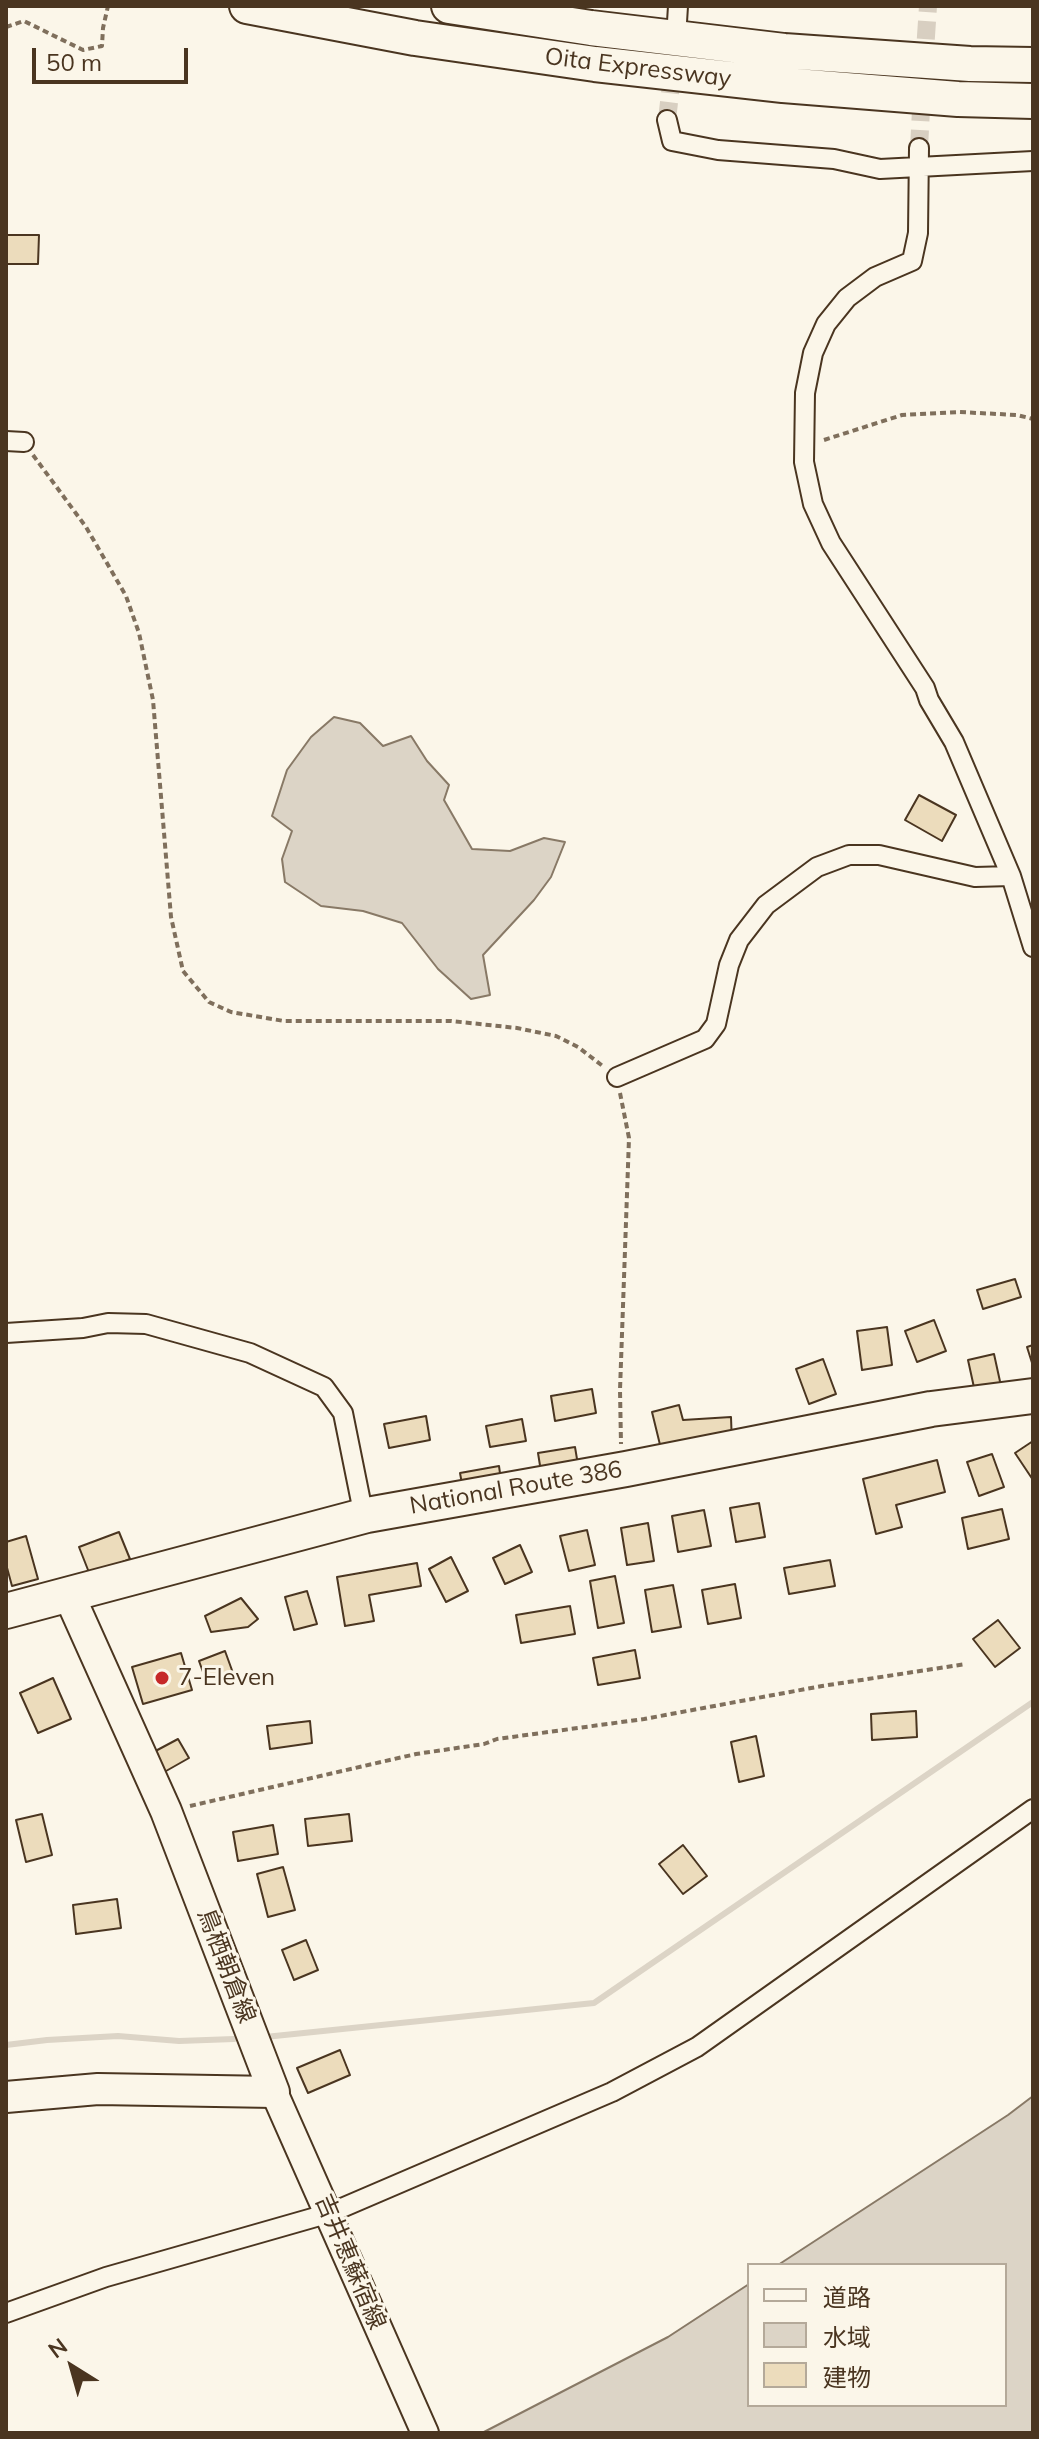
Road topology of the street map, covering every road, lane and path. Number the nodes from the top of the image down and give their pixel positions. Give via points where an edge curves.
1 (108, 6) edge
2 (247, 6) edge
3 (449, 6) edge
4 (6, 27) edge
5 (1033, 65) edge
6 (1033, 101) edge
7 (667, 120) dead end
8 (918, 158) junction
9 (1033, 161) edge
10 (1033, 419) edge
11 (15, 442) edge
12 (803, 446) junction
13 (1011, 876) junction
14 (1033, 947) edge
15 (617, 1077) junction
16 (6, 1333) edge
17 (1033, 1396) edge
18 (626, 1469) junction
19 (367, 1515) junction
20 (69, 1595) junction
21 (6, 1611) edge
22 (966, 1664) dead end
23 (1033, 1809) edge
24 (166, 1811) junction
25 (274, 2092) junction
26 (6, 2097) edge
27 (330, 2213) junction
28 (6, 2313) edge
29 (425, 2433) edge

1 - 4 path via 102,46 83,50 24,21
2 - 6 highway, Oita Expressway via 595,64 783,85
3 - 5 highway, Oita Expressway via 784,51
7 - 8 street via 672,141 718,150 834,159 880,169
8 - 9 street
8 - 12 street via 918,233 912,261 875,277 847,298 826,324 805,393
10 - 12 path via 959,412 902,415
11 - 15 path via 86,527 126,596 139,633 153,700 171,917 183,971 209,1002 231,1012 284,1021 451,1021 517,1028 556,1036
12 - 13 street via 813,504 831,543 925,688
13 - 14 street
13 - 15 street via 975,877 879,855 849,855 817,867 766,905 739,940 716,1024 705,1039
15 - 18 path via 629,1138 620,1390
16 - 19 street via 146,1324 250,1353 324,1387 343,1413
17 - 18 highway, National Route 386 via 931,1409
18 - 19 highway, National Route 386
19 - 20 highway, National Route 386
20 - 21 highway, National Route 386
20 - 24 main road, 鳥栖朝倉線
22 - 24 path via 497,1739
23 - 27 street via 697,2047 578,2108
24 - 25 main road, 鳥栖朝倉線
25 - 26 main road via 98,2089
25 - 27 main road, 吉井恵蘇宿線
27 - 28 street via 106,2277
27 - 29 main road, 吉井恵蘇宿線

